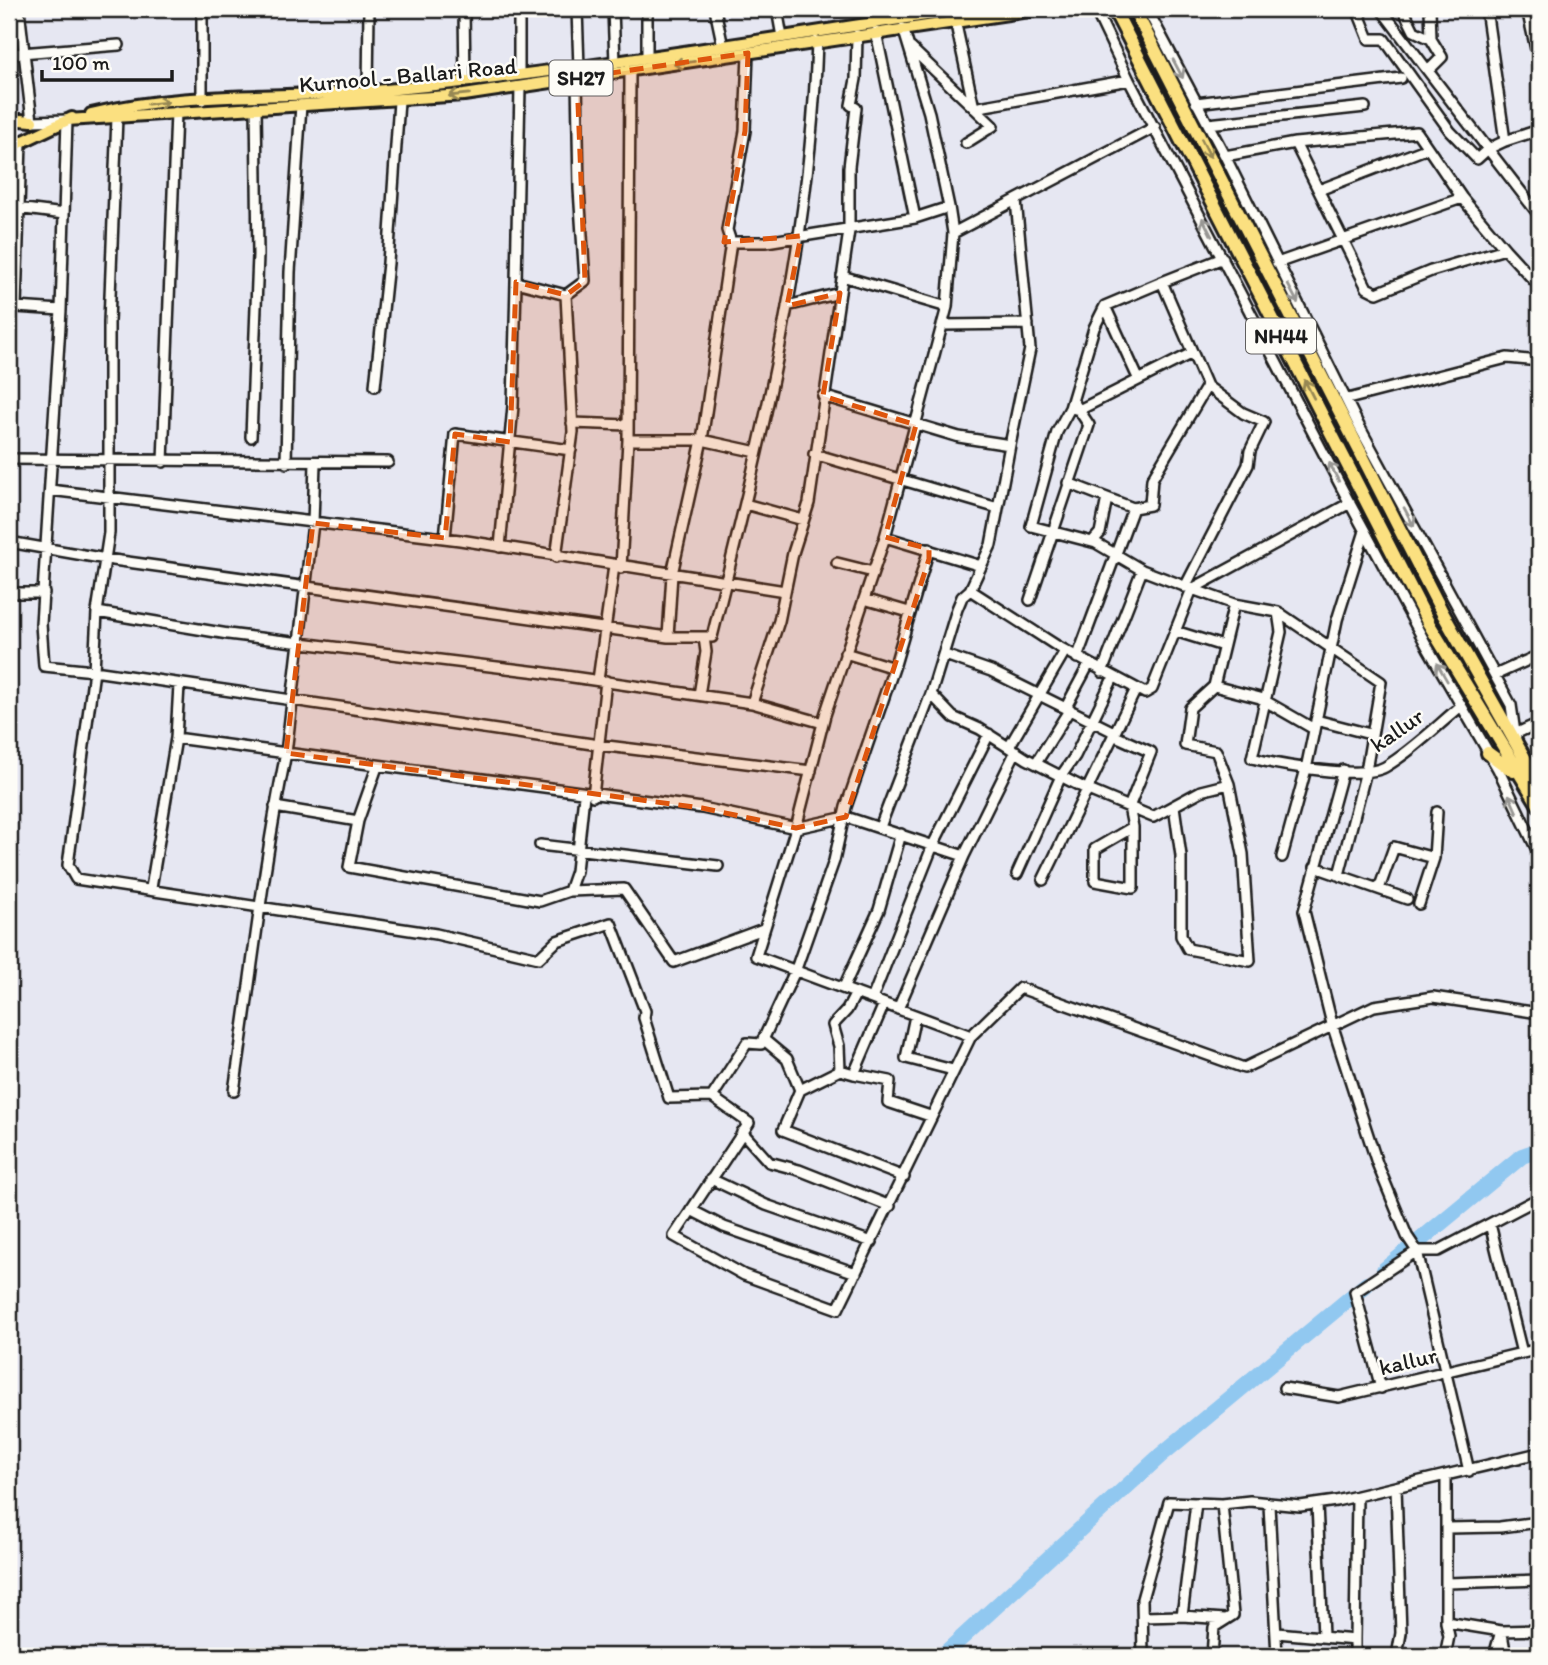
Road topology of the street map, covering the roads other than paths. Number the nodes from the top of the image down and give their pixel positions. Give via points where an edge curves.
1 (19, 9) edge
2 (202, 9) edge
3 (369, 9) edge
4 (464, 9) edge
5 (519, 9) edge
6 (578, 9) edge
7 (613, 9) edge
8 (647, 9) edge
9 (715, 9) edge
10 (777, 9) edge
11 (967, 9) edge
12 (1042, 9) edge
13 (1096, 9) edge
14 (1114, 9) edge
15 (1134, 9) edge
16 (1147, 9) edge
17 (1357, 9) edge
18 (1381, 9) edge
19 (1403, 9) edge
20 (1430, 9) edge
21 (1486, 9) edge
22 (1527, 9) edge
23 (909, 13) edge
24 (955, 20) junction
25 (903, 28) junction
26 (876, 32) junction
27 (857, 35) junction
28 (782, 37) junction
29 (1431, 39) junction
30 (817, 41) junction
31 (119, 45) dead end
32 (909, 45) junction
33 (723, 47) junction
34 (24, 52) junction
35 (748, 53) junction
36 (9, 54) edge
37 (648, 58) junction
38 (615, 63) junction
39 (1539, 63) edge
40 (1428, 71) junction
41 (630, 72) junction
42 (578, 73) junction
43 (1401, 78) dead end
44 (1129, 80) junction
45 (519, 81) junction
46 (464, 82) junction
47 (368, 92) junction
48 (202, 100) junction
49 (399, 100) junction
50 (1196, 103) junction
51 (301, 105) junction
52 (256, 107) junction
53 (1365, 107) dead end
54 (974, 108) junction
55 (176, 112) junction
56 (117, 117) junction
57 (9, 119) edge
58 (67, 120) junction
59 (32, 121) junction
60 (1208, 124) junction
61 (1155, 127) junction
62 (1539, 130) edge
63 (1505, 141) junction
64 (21, 142) junction
65 (965, 143) dead end
66 (1295, 143) junction
67 (9, 148) edge
68 (1428, 148) junction
69 (1488, 149) junction
70 (1225, 156) junction
71 (1319, 190) junction
72 (1462, 198) junction
73 (1016, 200) junction
74 (949, 207) junction
75 (14, 208) edge
76 (64, 214) junction
77 (1539, 215) edge
78 (915, 218) junction
79 (849, 231) junction
80 (953, 233) junction
81 (801, 236) junction
82 (1343, 241) junction
83 (731, 242) junction
84 (1505, 249) junction
85 (1223, 258) junction
86 (1277, 263) junction
87 (842, 276) junction
88 (516, 282) junction
89 (1162, 282) junction
90 (1539, 286) edge
91 (840, 293) junction
92 (566, 295) junction
93 (787, 306) junction
94 (1105, 306) junction
95 (947, 307) junction
96 (61, 310) junction
97 (1028, 324) junction
98 (943, 326) junction
99 (1192, 353) junction
100 (1539, 361) edge
101 (1138, 378) junction
102 (375, 386) dead end
103 (1207, 386) junction
104 (823, 396) junction
105 (1348, 399) junction
106 (1074, 406) junction
107 (572, 424) junction
108 (628, 425) junction
109 (916, 425) junction
110 (251, 437) dead end
111 (628, 440) junction
112 (702, 440) junction
113 (510, 442) junction
114 (1010, 445) junction
115 (571, 450) junction
116 (757, 452) junction
117 (814, 454) junction
118 (9, 459) edge
119 (52, 459) junction
120 (109, 461) junction
121 (388, 461) dead end
122 (163, 462) junction
123 (286, 463) junction
124 (316, 463) junction
125 (901, 479) junction
126 (1068, 483) junction
127 (50, 490) junction
128 (108, 497) junction
129 (1107, 498) junction
130 (1350, 503) junction
131 (745, 504) junction
132 (1133, 508) junction
133 (998, 509) junction
134 (803, 520) junction
135 (313, 523) junction
136 (1051, 531) junction
137 (1365, 531) junction
138 (885, 537) junction
139 (445, 538) junction
140 (9, 542) edge
141 (1092, 542) junction
142 (500, 547) junction
143 (46, 549) junction
144 (929, 549) junction
145 (556, 557) junction
146 (1116, 557) junction
147 (106, 559) junction
148 (837, 563) dead end
149 (981, 566) junction
150 (618, 567) junction
151 (1142, 570) junction
152 (873, 572) junction
153 (672, 574) junction
154 (726, 582) junction
155 (306, 585) junction
156 (1188, 588) junction
157 (970, 590) junction
158 (785, 591) junction
159 (9, 593) edge
160 (44, 593) junction
161 (864, 599) junction
162 (1030, 600) dead end
163 (1234, 604) junction
164 (1278, 611) junction
165 (97, 612) junction
166 (909, 612) junction
167 (606, 627) junction
168 (1175, 631) junction
169 (668, 637) junction
170 (704, 637) junction
171 (298, 643) junction
172 (1223, 646) junction
173 (1331, 647) junction
174 (1065, 651) junction
175 (845, 653) junction
176 (945, 655) junction
177 (1539, 655) edge
178 (1077, 658) junction
179 (1089, 664) junction
180 (894, 668) junction
181 (94, 671) junction
182 (1102, 671) junction
183 (1495, 675) junction
184 (1113, 678) junction
185 (602, 681) junction
186 (179, 685) junction
187 (1214, 685) junction
188 (1136, 689) junction
189 (931, 694) junction
190 (699, 695) junction
191 (1040, 695) junction
192 (292, 700) junction
193 (1264, 700) junction
194 (752, 703) junction
195 (1461, 706) junction
196 (1068, 708) junction
197 (1093, 721) junction
198 (823, 723) junction
199 (1539, 723) edge
200 (1315, 724) junction
201 (989, 734) junction
202 (1113, 734) junction
203 (1370, 734) junction
204 (176, 738) junction
205 (1516, 741) junction
206 (599, 745) junction
207 (1012, 749) junction
208 (286, 753) junction
209 (1488, 753) junction
210 (1036, 763) junction
211 (377, 766) junction
212 (1306, 769) junction
213 (1343, 770) junction
214 (811, 771) junction
215 (1366, 771) junction
216 (1519, 775) junction
217 (1061, 776) junction
218 (1229, 784) junction
219 (1539, 784) edge
220 (1086, 789) junction
221 (589, 796) junction
222 (1539, 805) edge
223 (1174, 806) junction
224 (275, 807) junction
225 (1129, 807) junction
226 (1437, 812) dead end
227 (846, 817) junction
228 (358, 821) junction
229 (880, 827) junction
230 (1133, 827) junction
231 (796, 828) junction
232 (901, 834) junction
233 (540, 845) dead end
234 (933, 845) junction
235 (578, 850) junction
236 (1539, 854) edge
237 (964, 856) junction
238 (1282, 857) dead end
239 (1434, 858) junction
240 (718, 866) dead end
241 (1315, 867) junction
242 (1017, 874) dead end
243 (1339, 875) junction
244 (1043, 880) dead end
245 (151, 888) junction
246 (1379, 889) junction
247 (569, 891) junction
248 (1407, 899) dead end
249 (1419, 904) dead end
250 (262, 908) junction
251 (763, 929) junction
252 (796, 969) junction
253 (844, 987) junction
254 (856, 993) junction
255 (872, 999) junction
256 (884, 1004) junction
257 (898, 1009) junction
258 (1539, 1013) edge
259 (915, 1016) junction
260 (1332, 1024) junction
261 (971, 1036) junction
262 (763, 1039) junction
263 (840, 1070) junction
264 (953, 1070) junction
265 (853, 1074) junction
266 (800, 1090) junction
267 (234, 1091) dead end
268 (712, 1097) junction
269 (930, 1116) junction
270 (742, 1132) junction
271 (904, 1177) junction
272 (711, 1179) junction
273 (1539, 1198) edge
274 (890, 1206) junction
275 (691, 1210) junction
276 (1490, 1224) junction
277 (872, 1242) junction
278 (1417, 1251) junction
279 (856, 1273) junction
280 (1539, 1349) edge
281 (1522, 1353) junction
282 (1445, 1373) junction
283 (1284, 1388) dead end
284 (1381, 1388) junction
285 (1539, 1453) edge
286 (1469, 1471) junction
287 (1446, 1477) junction
288 (1396, 1487) junction
289 (1357, 1496) junction
290 (1196, 1503) junction
291 (1222, 1504) junction
292 (1317, 1504) junction
293 (1269, 1505) junction
294 (1539, 1522) edge
295 (1447, 1528) junction
296 (1539, 1580) edge
297 (1447, 1583) junction
298 (1182, 1616) junction
299 (1143, 1617) junction
300 (1226, 1619) junction
301 (1446, 1622) junction
302 (1539, 1630) edge
303 (1501, 1631) junction
304 (1277, 1633) junction
305 (1323, 1636) junction
306 (1355, 1640) junction
307 (1143, 1656) edge
308 (1212, 1656) edge
309 (1277, 1656) edge
310 (1355, 1656) edge
311 (1396, 1656) edge
312 (1445, 1656) edge
313 (1494, 1656) edge
314 (1506, 1656) edge

1 - 34 street
2 - 48 street
3 - 47 street
4 - 46 street
5 - 45 street
6 - 42 street
7 - 38 street
8 - 37 street
9 - 33 street
10 - 28 street
11 - 23 main road, Kurnool - Ballari Road / SH27
12 - 24 main road, Kurnool - Ballari Road / SH27
13 - 44 street
216 -> 14 highway, NH44 via 1429,624
15 -> 205 highway, NH44 via 1442,612
16 -> 50 street
17 - 69 street via 1369,38 1384,39 1450,131 1477,159
18 - 40 street
19 - 29 street via 1414,31
20 - 29 street
21 - 63 street
22 - 39 street
23 - 28 main road, Kurnool - Ballari Road / SH27
24 - 25 main road, Kurnool - Ballari Road / SH27
24 - 54 street
25 - 26 main road, Kurnool - Ballari Road / SH27
25 - 32 street
26 - 27 main road, Kurnool - Ballari Road / SH27
26 - 78 street
27 - 30 main road, Kurnool - Ballari Road / SH27
27 - 79 street via 850,105 856,107 849,167
28 - 33 main road, Kurnool - Ballari Road / SH27
29 - 40 street via 1442,57
30 - 35 main road, Kurnool - Ballari Road / SH27
30 - 81 street
31 - 34 street
32 - 54 street
32 - 74 street
33 - 37 main road, Kurnool - Ballari Road / SH27
34 - 36 street
34 - 59 street
35 -> 41 main road, Kurnool - Ballari Road / SH27
35 - 83 street via 745,131 727,230
37 - 38 main road, Kurnool - Ballari Road / SH27
38 - 42 main road, Kurnool - Ballari Road / SH27
40 - 69 street
41 - 42 main road, Kurnool - Ballari Road / SH27
41 - 108 street
42 - 45 main road, Kurnool - Ballari Road / SH27
42 - 92 street via 584,281
43 - 50 street
44 - 54 street
44 - 61 street
45 - 46 main road, Kurnool - Ballari Road / SH27
45 -> 49 main road, Kurnool - Ballari Road / SH27
45 - 88 street
46 - 47 main road, Kurnool - Ballari Road / SH27
47 - 48 main road, Kurnool - Ballari Road / SH27
58 -> 48 main road, Kurnool - Ballari Road / SH27 via 116,107
49 - 51 main road, Kurnool - Ballari Road / SH27
49 - 102 street
50 - 60 street
51 - 52 main road, Kurnool - Ballari Road / SH27
51 - 123 street via 290,272
52 - 55 main road, Kurnool - Ballari Road / SH27
52 - 110 street via 258,255
53 - 60 street
54 - 65 street via 993,126
55 - 56 main road, Kurnool - Ballari Road / SH27
55 - 122 street
56 - 58 main road, Kurnool - Ballari Road
56 - 120 street
57 - 59 main road
58 - 59 street
58 - 64 main road, Kurnool - Ballari Road / SH27
58 - 76 street
60 - 70 street
61 - 73 street
85 -> 61 street
62 - 63 street
63 - 69 street
64 - 67 main road, Kurnool - Ballari Road / SH27
64 - 75 street
66 - 68 street via 1417,131
66 - 70 street
66 - 71 street
68 - 71 street
68 - 72 street
69 - 77 street
70 - 86 street
71 - 82 street
72 - 82 street
72 - 84 street
73 - 80 street
73 - 97 street
74 - 78 street
74 - 80 street
75 - 76 street
75 - 96 street via 16,307
76 - 96 street
78 - 79 street
79 - 81 street
79 - 87 street
80 - 95 street
81 - 83 street
81 - 93 street
82 - 84 street via 1367,288 1377,293
82 - 86 street
83 - 112 street
84 - 90 street
85 - 89 street
130 -> 85 street
86 -> 105 street
87 - 91 street
87 - 95 street
88 - 92 street
88 - 113 street
89 - 94 street
89 - 99 street
91 - 93 street
91 - 104 street
92 - 107 street
93 - 116 street
94 - 101 street
94 - 106 street via 1094,328
95 - 98 street
96 - 119 street
97 - 98 street
97 - 114 street via 1030,349
98 - 109 street
99 - 101 street
99 - 103 street
100 - 105 street via 1507,358
101 - 106 street
103 - 132 street via 1152,479 1150,505
103 - 156 street via 1243,414 1264,422
104 - 109 street
104 - 117 street
105 -> 183 street
106 - 126 street via 1089,425
106 - 136 street via 1057,432 1031,526
107 - 108 street
107 - 115 street
108 - 111 street
109 - 114 street
109 - 125 street
111 - 112 street
111 - 150 street
112 - 116 street
112 - 153 street
113 - 115 street
113 - 139 street via 455,434
113 - 142 street
114 - 133 street
115 - 145 street
116 - 131 street
117 - 125 street
117 - 134 street
118 - 119 street
119 - 120 street
119 - 127 street
120 - 122 street
120 - 128 street
121 - 124 street
122 - 123 street
123 - 124 street
124 - 135 street
125 - 133 street
125 - 138 street
126 - 129 street
126 - 136 street
127 - 128 street
127 - 143 street
128 - 135 street
128 - 147 street
129 - 132 street
129 - 141 street via 1100,533
130 - 137 street
130 - 156 street
131 - 134 street
131 - 154 street
132 - 146 street
133 - 149 street
134 - 158 street
135 - 139 street
135 - 155 street
136 - 141 street
136 - 162 street
137 - 173 street
195 -> 137 street
138 - 144 street
138 - 152 street
139 - 142 street
140 - 143 street
141 - 146 street
142 - 145 street
143 - 147 street
143 - 160 street
144 - 149 street
144 - 166 street
145 - 150 street
146 - 151 street
146 - 178 street
147 - 155 street
147 - 165 street
148 - 152 street
149 - 157 street
150 - 153 street
150 - 167 street
151 - 156 street
151 - 182 street
152 - 161 street
153 - 154 street
153 - 169 street
154 - 158 street
154 - 170 street via 712,637
155 - 167 street
155 - 171 street
156 - 163 street
156 - 168 street
157 - 174 street
157 - 176 street via 957,609
158 - 194 street
159 - 160 street
160 - 181 street via 44,666
161 - 166 street
161 - 175 street
163 - 164 street
163 - 172 street
164 - 173 street
164 - 193 street via 1281,632
165 - 171 street
165 - 181 street
166 - 180 street
167 - 169 street
167 - 185 street
168 - 172 street
168 - 188 street via 1152,689 1145,693
169 - 170 street
170 - 190 street
171 - 185 street
171 - 192 street
172 - 187 street
173 - 200 street
173 - 203 street via 1381,682
174 - 178 street
174 - 191 street
175 - 180 street
175 - 198 street
176 - 189 street
176 - 191 street
177 - 183 street
178 - 179 street
179 - 182 street
179 - 196 street
180 - 227 street
181 - 186 street
181 - 245 street via 68,865 76,878
182 - 184 street
183 - 205 street via 1511,705
184 - 188 street
184 - 197 street
185 - 190 street
185 - 206 street
186 - 192 street
186 - 204 street
187 - 193 street
187 - 218 street via 1190,708 1185,745 1216,751
188 - 202 street
189 - 201 street via 953,717
189 - 229 street
190 - 194 street
191 - 196 street
191 - 207 street
192 - 206 street
192 - 208 street
193 - 200 street
193 - 212 street, kallur via 1252,758
194 - 198 street
195 - 209 street
195 - 215 street, kallur via 1383,768
196 - 197 street
196 - 210 street
197 - 202 street
197 - 217 street
198 - 214 street
199 - 205 street
200 - 203 street
200 - 212 street
201 - 207 street
201 - 234 street
202 - 220 street
202 - 225 street via 1151,752
203 - 215 street
204 - 208 street
204 - 245 street
205 - 219 highway, NH44
206 - 214 street
206 - 221 street
207 - 210 street
207 - 237 street
208 - 211 street
208 - 224 street
209 - 216 highway
236 -> 209 street
210 - 217 street
211 - 221 street
211 - 228 street
212 - 213 street, kallur
212 - 238 street
213 - 215 street, kallur
213 - 241 street
214 - 231 street
215 - 243 street
216 - 222 highway, NH44
217 - 220 street
217 - 242 street
218 - 223 street via 1200,791
218 - 223 street via 1243,854 1250,961 1188,948 1181,936 1181,856
220 - 225 street
220 - 244 street
221 - 231 street via 702,808
221 - 235 street
223 - 225 street via 1153,817
224 - 228 street
224 - 250 street
225 - 230 street
226 - 239 street
227 - 229 street
227 - 231 street
227 - 252 street
228 - 247 street via 349,867 540,901
229 - 232 street
230 - 230 street via 1133,888 1095,881 1096,849
231 - 251 street
232 - 234 street
232 - 253 street via 879,910
233 - 235 street
234 - 237 street
234 - 255 street
235 - 240 street
235 - 247 street
237 - 257 street
239 - 246 street via 1394,847
239 - 249 street
241 - 243 street
241 - 260 street via 1304,911
243 - 246 street
245 - 250 street
246 - 248 street
247 - 251 street via 629,891 674,962
250 - 267 street
250 - 268 street via 436,934 540,958 557,942 611,923 645,1011 669,1098
251 - 252 street via 756,956
252 - 253 street
252 - 262 street
253 - 254 street
254 - 255 street
254 - 263 street via 833,1025
255 - 256 street
256 - 257 street
256 - 265 street
257 - 259 street
258 - 260 street via 1433,998 1374,1006
259 - 261 street
259 - 264 street via 906,1058
260 - 261 street via 1244,1068 1020,988
260 - 278 street via 1377,1163
261 - 264 street
262 - 266 street via 787,1059
262 - 268 street via 761,1044 747,1042
263 - 265 street
263 - 266 street
264 - 269 street
265 - 269 street via 890,1081 888,1102
266 - 271 street via 783,1130
268 - 270 street via 749,1123
269 - 271 street
270 - 272 street
270 - 274 street via 768,1162
271 - 274 street
272 - 275 street
272 - 277 street via 766,1205
273 - 276 street
274 - 277 street
275 - 279 street via 724,1227
275 - 279 street via 674,1236 744,1275 838,1309
276 - 278 street via 1438,1251
276 - 281 street
277 - 279 street
278 - 282 street
278 - 284 street via 1356,1292
280 - 281 street, kallur
281 - 282 street, kallur
282 - 284 street, kallur
282 - 286 street
283 - 284 street, kallur via 1339,1397
285 - 286 street
286 - 287 street
287 - 288 street
287 - 295 street
288 - 289 street
288 - 311 street via 1401,1633
289 - 292 street
289 - 306 street
290 - 291 street
290 - 298 street
290 - 299 street via 1169,1502 1142,1599
291 - 293 street via 1250,1501
291 - 300 street via 1233,1615
292 - 293 street
292 - 305 street
293 - 304 street
294 - 295 street
295 - 297 street
296 - 297 street
297 - 301 street
298 - 299 street
298 - 300 street
299 - 307 street
300 - 308 street via 1214,1627
301 - 303 street
301 - 312 street
302 - 303 street
303 - 313 street
303 - 314 street
304 - 305 street
304 - 309 street
305 - 306 street
306 - 310 street

